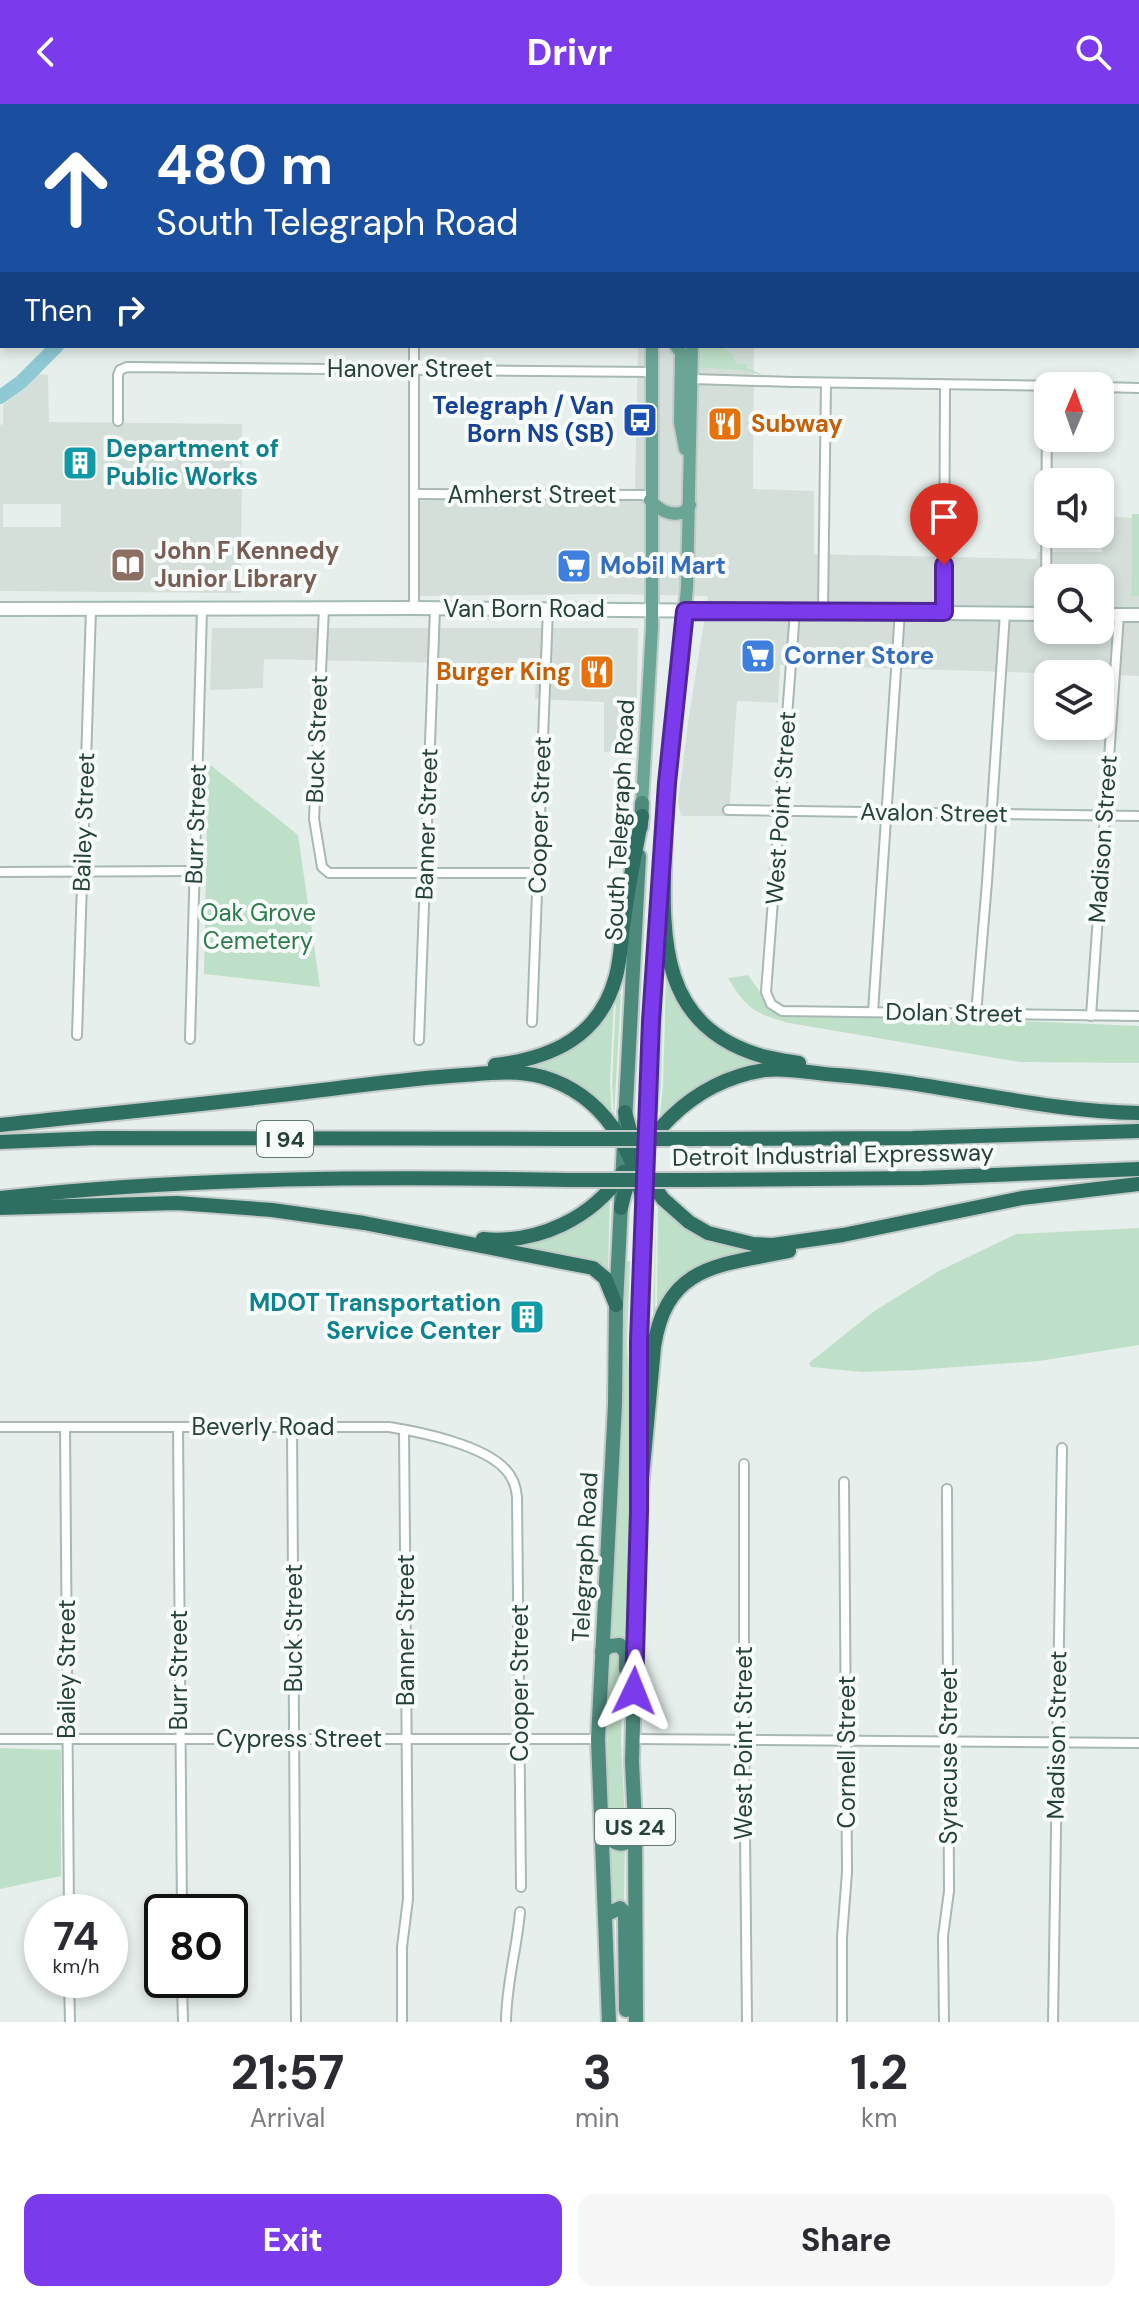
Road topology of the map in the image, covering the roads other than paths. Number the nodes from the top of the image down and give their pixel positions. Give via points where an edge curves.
1 (414, 348) edge
2 (677, 348) edge
3 (692, 348) edge
4 (654, 349) edge
5 (415, 370) junction
6 (652, 372) junction
7 (692, 379) junction
8 (826, 383) junction
9 (945, 385) junction
10 (1034, 386) edge
11 (1114, 387) edge
12 (1139, 388) edge
13 (118, 421) dead end
14 (1047, 452) edge
15 (690, 472) junction
16 (414, 494) junction
17 (650, 498) junction
18 (690, 505) junction
19 (1047, 564) edge
20 (324, 608) junction
21 (414, 608) junction
22 (435, 608) junction
23 (0, 609) edge
24 (91, 609) junction
25 (202, 609) junction
26 (548, 609) junction
27 (652, 610) junction
28 (823, 610) junction
29 (685, 611) junction
30 (795, 611) junction
31 (900, 611) junction
32 (944, 612) junction
33 (1005, 613) junction
34 (1034, 614) edge
35 (1114, 615) edge
36 (1119, 615) junction
37 (1139, 615) edge
38 (642, 810) junction
39 (728, 810) dead end
40 (781, 810) junction
41 (665, 811) junction
42 (887, 813) junction
43 (992, 814) junction
44 (1105, 816) junction
45 (1139, 816) edge
46 (194, 871) junction
47 (0, 872) edge
48 (81, 872) junction
49 (426, 873) junction
50 (537, 873) junction
51 (771, 1004) joint
52 (873, 1012) junction
53 (976, 1014) junction
54 (1091, 1016) junction
55 (1139, 1016) edge
56 (532, 1022) dead end
57 (77, 1035) dead end
58 (190, 1039) dead end
59 (419, 1040) dead end
60 (438, 1076) junction
61 (857, 1076) junction
62 (1139, 1113) edge
63 (0, 1125) edge
64 (1139, 1131) edge
65 (0, 1142) edge
66 (637, 1157) junction
67 (1139, 1169) edge
68 (621, 1176) junction
69 (1139, 1184) edge
70 (0, 1198) edge
71 (0, 1208) edge
72 (621, 1208) junction
73 (843, 1235) junction
74 (443, 1238) junction
75 (616, 1305) junction
76 (0, 1427) edge
77 (65, 1427) junction
78 (178, 1427) junction
79 (292, 1427) junction
80 (404, 1430) junction
81 (1062, 1448) dead end
82 (744, 1464) dead end
83 (512, 1479) joint
84 (844, 1482) dead end
85 (947, 1489) dead end
86 (639, 1511) junction
87 (602, 1651) junction
88 (599, 1698) junction
89 (0, 1739) edge
90 (67, 1739) junction
91 (180, 1739) junction
92 (294, 1739) junction
93 (406, 1739) junction
94 (520, 1739) junction
95 (598, 1739) junction
96 (633, 1739) junction
97 (744, 1740) junction
98 (846, 1741) junction
99 (949, 1741) junction
100 (1057, 1743) junction
101 (1139, 1743) edge
102 (634, 1788) junction
103 (635, 1834) junction
104 (521, 1887) dead end
105 (69, 1894) edge
106 (182, 1894) edge
107 (520, 1912) dead end
108 (605, 1915) junction
109 (69, 1998) edge
110 (182, 1998) edge
111 (70, 2022) edge
112 (183, 2022) edge
113 (296, 2022) edge
114 (402, 2022) edge
115 (506, 2022) edge
116 (609, 2022) edge
117 (627, 2022) edge
118 (636, 2022) edge
119 (747, 2022) edge
120 (842, 2022) edge
121 (944, 2022) edge
122 (1053, 2022) edge

1 - 5 street
2 - 15 main road via 680,422
3 - 7 main road, South Telegraph Road / US 24
4 - 6 main road, South Telegraph Road / US 24
5 - 6 street, Hanover Street
5 - 13 street, Hanover Street via 127,367 120,370 118,381
5 - 16 street
6 - 17 main road, South Telegraph Road / US 24
7 - 8 street
7 - 15 main road, South Telegraph Road / US 24
8 - 9 street
8 - 28 street
9 - 10 street
9 - 32 street
11 - 12 street
14 - 19 street
15 - 18 main road, South Telegraph Road / US 24
16 - 17 street, Amherst Street
16 - 21 street
17 - 18 main road via 672,514
17 - 27 main road, South Telegraph Road / US 24
18 - 29 main road, South Telegraph Road / US 24
20 - 21 main road, Van Born Road
20 - 25 main road, Van Born Road
20 - 49 street, Buck Street via 314,819 324,869
21 - 22 main road, Van Born Road
22 - 26 main road, Van Born Road
22 - 49 street, Banner Street
23 - 24 main road, Van Born Road
24 - 25 main road, Van Born Road
24 - 48 street, Bailey Street
25 - 46 street, Burr Street
26 - 27 main road, Van Born Road
26 - 50 street, Cooper Street
27 - 29 main road, Van Born Road
27 - 38 main road, South Telegraph Road / US 24
28 - 30 main road, Van Born Road
28 - 31 main road, Van Born Road
29 - 30 main road, Van Born Road
29 - 41 main road, South Telegraph Road / US 24
30 - 40 street, West Point Street
31 - 32 main road, Van Born Road
31 - 42 street
32 - 33 main road, Van Born Road
33 - 34 main road, Van Born Road
33 - 43 street
35 - 36 main road
36 - 37 main road
36 - 44 street, Madison Street
38 - 60 highway via 616,977 588,1026 557,1050 536,1058
38 - 66 highway, South Telegraph Road / US 24 via 625,1112
39 - 40 street, Avalon Street
40 - 42 street, Avalon Street
40 - 51 street, West Point Street via 766,992
41 - 61 highway via 668,961 696,1017 748,1051
41 - 66 highway, South Telegraph Road / US 24 via 649,1112
42 - 43 street, Avalon Street
42 - 52 street
43 - 44 street, Avalon Street
43 - 53 street
44 - 45 street, Avalon Street
44 - 54 street, Madison Street
46 - 48 street
46 - 58 street, Burr Street
47 - 48 street
48 - 57 street, Bailey Street
49 - 50 street
49 - 59 street, Banner Street
50 - 56 street, Cooper Street
51 - 52 street, Dolan Street via 782,1011
52 - 53 street, Dolan Street
53 - 54 street, Dolan Street
54 - 55 street, Dolan Street
60 - 63 highway
60 - 66 highway via 497,1072 543,1077 592,1105
61 - 62 highway via 1066,1109
61 - 66 highway via 765,1070 713,1086 672,1116
64 - 65 highway, Detroit Industrial Expressway / I 94, bridge via 913,1138
66 - 68 highway
66 - 72 highway
66 - 73 highway via 677,1213 708,1233 773,1245
66 - 86 highway, Telegraph Road / US 24 via 644,1209
67 - 70 highway, Detroit Industrial Expressway / I 94, bridge via 922,1178 343,1178 84,1188
68 - 72 highway, Telegraph Road / US 24
68 - 74 highway via 595,1204 542,1233 507,1240
69 - 73 highway via 1022,1198
71 - 74 highway via 177,1203 272,1210
72 - 75 highway, Telegraph Road / US 24
73 - 86 highway via 713,1266 674,1295 657,1326
74 - 75 highway via 593,1268 605,1278
75 - 87 highway, Telegraph Road / US 24
76 - 77 street, Beverly Road
77 - 78 street, Beverly Road
77 - 90 street, Bailey Street
78 - 79 street, Beverly Road
78 - 91 street, Burr Street
79 - 80 street, Beverly Road
79 - 92 street, Buck Street
80 - 83 street, Beverly Road via 493,1459
80 - 93 street, Banner Street
81 - 100 street, Madison Street
82 - 97 street, West Point Street
83 - 94 street, Cooper Street via 517,1497
84 - 98 street, Cornell Street
85 - 99 street, Syracuse Street
86 - 96 highway, Telegraph Road / US 24
87 - 88 highway, Telegraph Road / US 24
87 - 102 highway via 615,1645 626,1653 624,1757
88 - 95 highway, Telegraph Road / US 24
88 - 103 highway via 611,1836 623,1844
89 - 90 street, Cypress Street
90 - 91 street, Cypress Street
90 - 105 street, Bailey Street
91 - 92 street, Cypress Street
91 - 106 street, Burr Street
92 - 93 street, Cypress Street
92 - 113 street, Buck Street
93 - 94 street, Cypress Street
93 - 114 street, Banner Street via 408,1899
94 - 95 street, Cypress Street
94 - 104 street, Cooper Street
95 - 108 highway, Telegraph Road / US 24
96 - 97 street
96 - 102 highway, Telegraph Road / US 24
97 - 98 street
97 - 119 street, West Point Street
98 - 99 street
98 - 120 street, Cornell Street
99 - 100 street
99 - 121 street, Syracuse Street
100 - 101 street
100 - 122 street, Madison Street
102 - 103 highway, Telegraph Road / US 24
103 - 118 highway, Telegraph Road / US 24
107 - 115 street
108 - 116 highway, Telegraph Road / US 24
108 - 117 highway via 620,1908 625,1913
109 - 111 street
110 - 112 street

